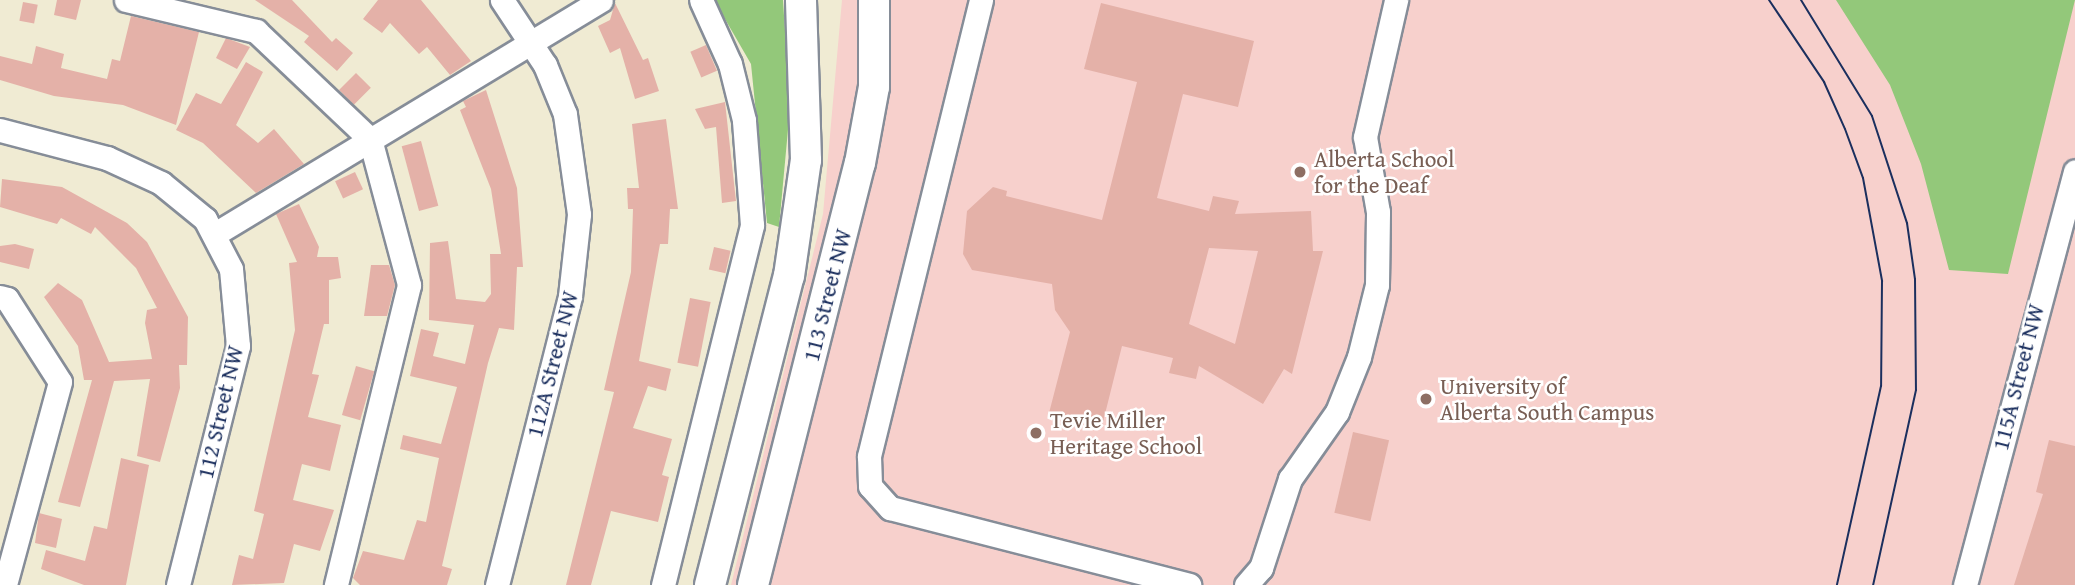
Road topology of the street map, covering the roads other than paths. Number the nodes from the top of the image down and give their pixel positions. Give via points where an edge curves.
1 (126, 0) edge
2 (502, 0) edge
3 (601, 0) edge
4 (701, 0) edge
5 (801, 0) edge
6 (874, 0) edge
7 (981, 0) edge
8 (1396, 0) edge
9 (532, 43) junction
10 (0, 130) edge
11 (370, 139) junction
12 (2075, 171) edge
13 (215, 234) junction
14 (0, 297) edge
15 (5, 585) edge
16 (178, 585) edge
17 (336, 585) edge
18 (497, 585) edge
19 (663, 585) edge
20 (710, 585) edge
21 (753, 585) edge
22 (1189, 585) edge
23 (1246, 585) edge
24 (1965, 585) edge

1 - 11 street via 256,31
2 - 9 street, 112A Street NW
3 - 9 street
4 - 19 street via 730,64 744,120 752,226
5 - 20 main road, 113 Street NW via 809,90 794,240
6 - 21 main road, 113 Street NW via 874,87 860,163
7 - 22 street via 869,456 870,486 890,508
8 - 23 street via 1364,138 1378,212 1377,285 1359,357 1337,412 1290,479 1261,568
9 - 11 street
9 - 18 street, 112A Street NW via 572,139 578,189 575,269
10 - 13 street, 112 Street NW via 126,165 193,205
11 - 13 street
11 - 17 street via 409,285
12 - 24 street, 115A Street NW
13 - 16 street, 112 Street NW via 236,288 238,346
14 - 15 street via 7,299 60,382

